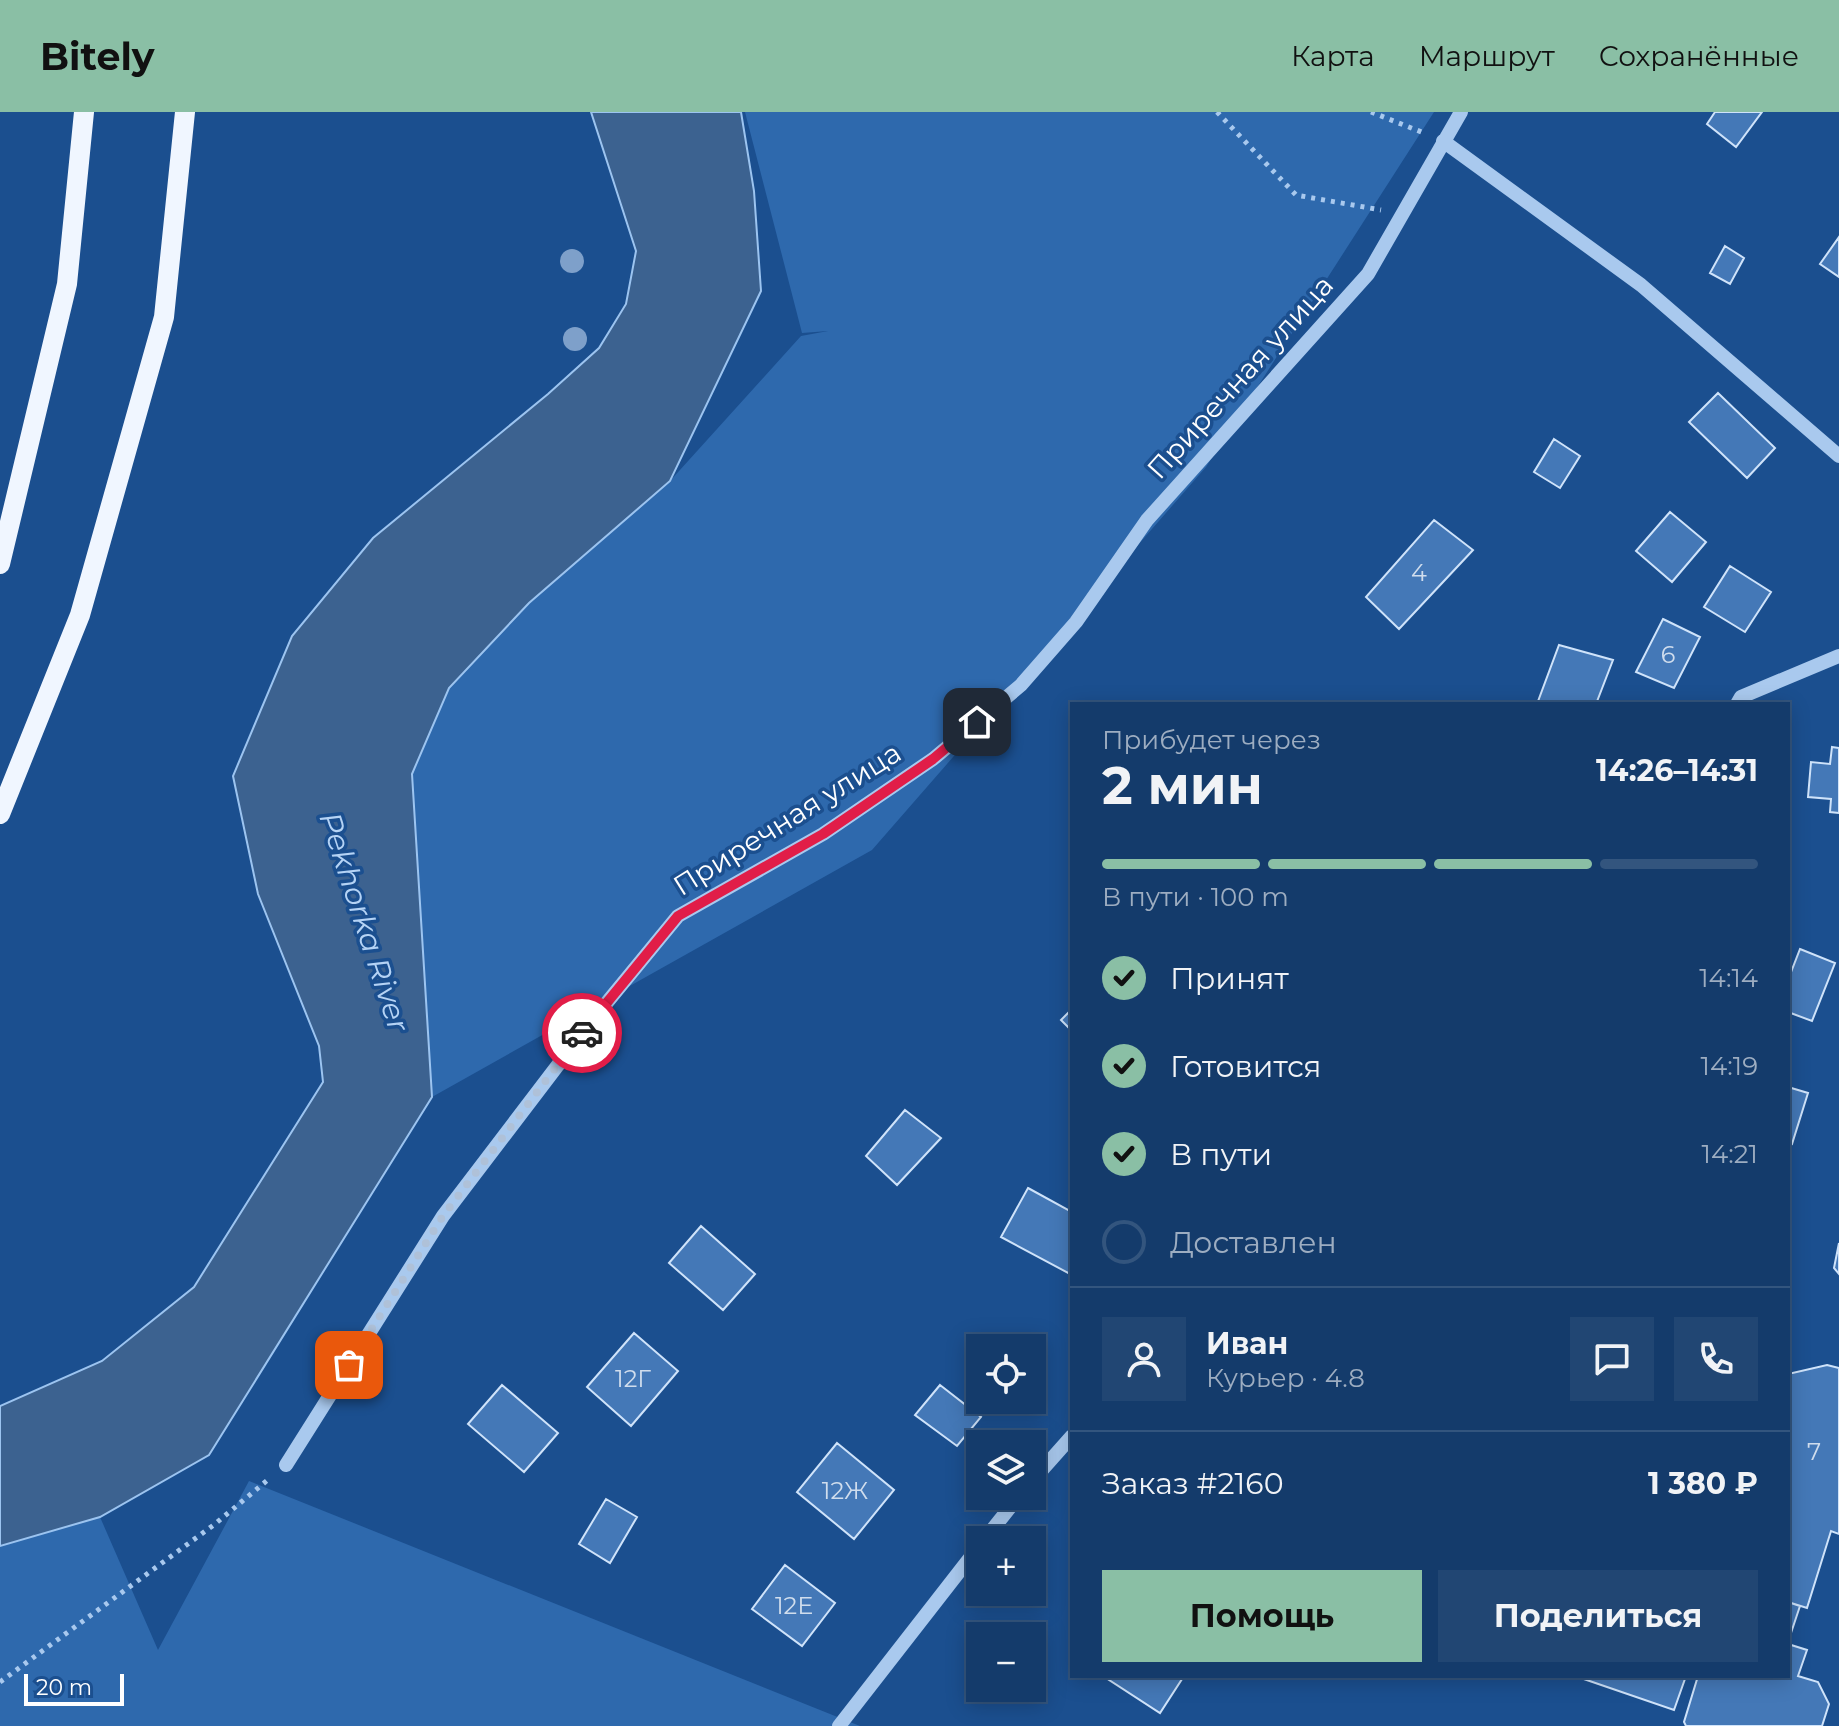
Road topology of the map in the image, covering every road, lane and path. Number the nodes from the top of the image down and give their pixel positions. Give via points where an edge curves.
1 (84, 112) edge
2 (185, 112) edge
3 (1217, 112) edge
4 (1371, 112) edge
5 (1461, 112) edge
6 (1443, 141) junction
7 (1402, 213) junction
8 (1839, 456) edge
9 (0, 564) edge
10 (1839, 656) edge
11 (1738, 702) edge
12 (0, 814) edge
13 (1070, 1438) edge
14 (286, 1465) joint
15 (1046, 1465) edge
16 (1008, 1510) edge
17 (995, 1526) edge
18 (966, 1563) edge
19 (0, 1682) edge
20 (839, 1726) edge

1 - 9 main road via 67,284
2 - 12 main road via 164,317 80,615
3 - 7 path via 1296,195
4 - 6 path
5 - 6 street, Приречная улица
6 - 7 street, Приречная улица
6 - 8 street via 1641,285
7 - 14 street, Приречная улица via 1368,274 1147,520 1076,622 1021,685 933,759 823,834 678,916 443,1216
10 - 11 street
13 - 15 street
14 - 19 path via 215,1524
16 - 17 street
18 - 20 street

